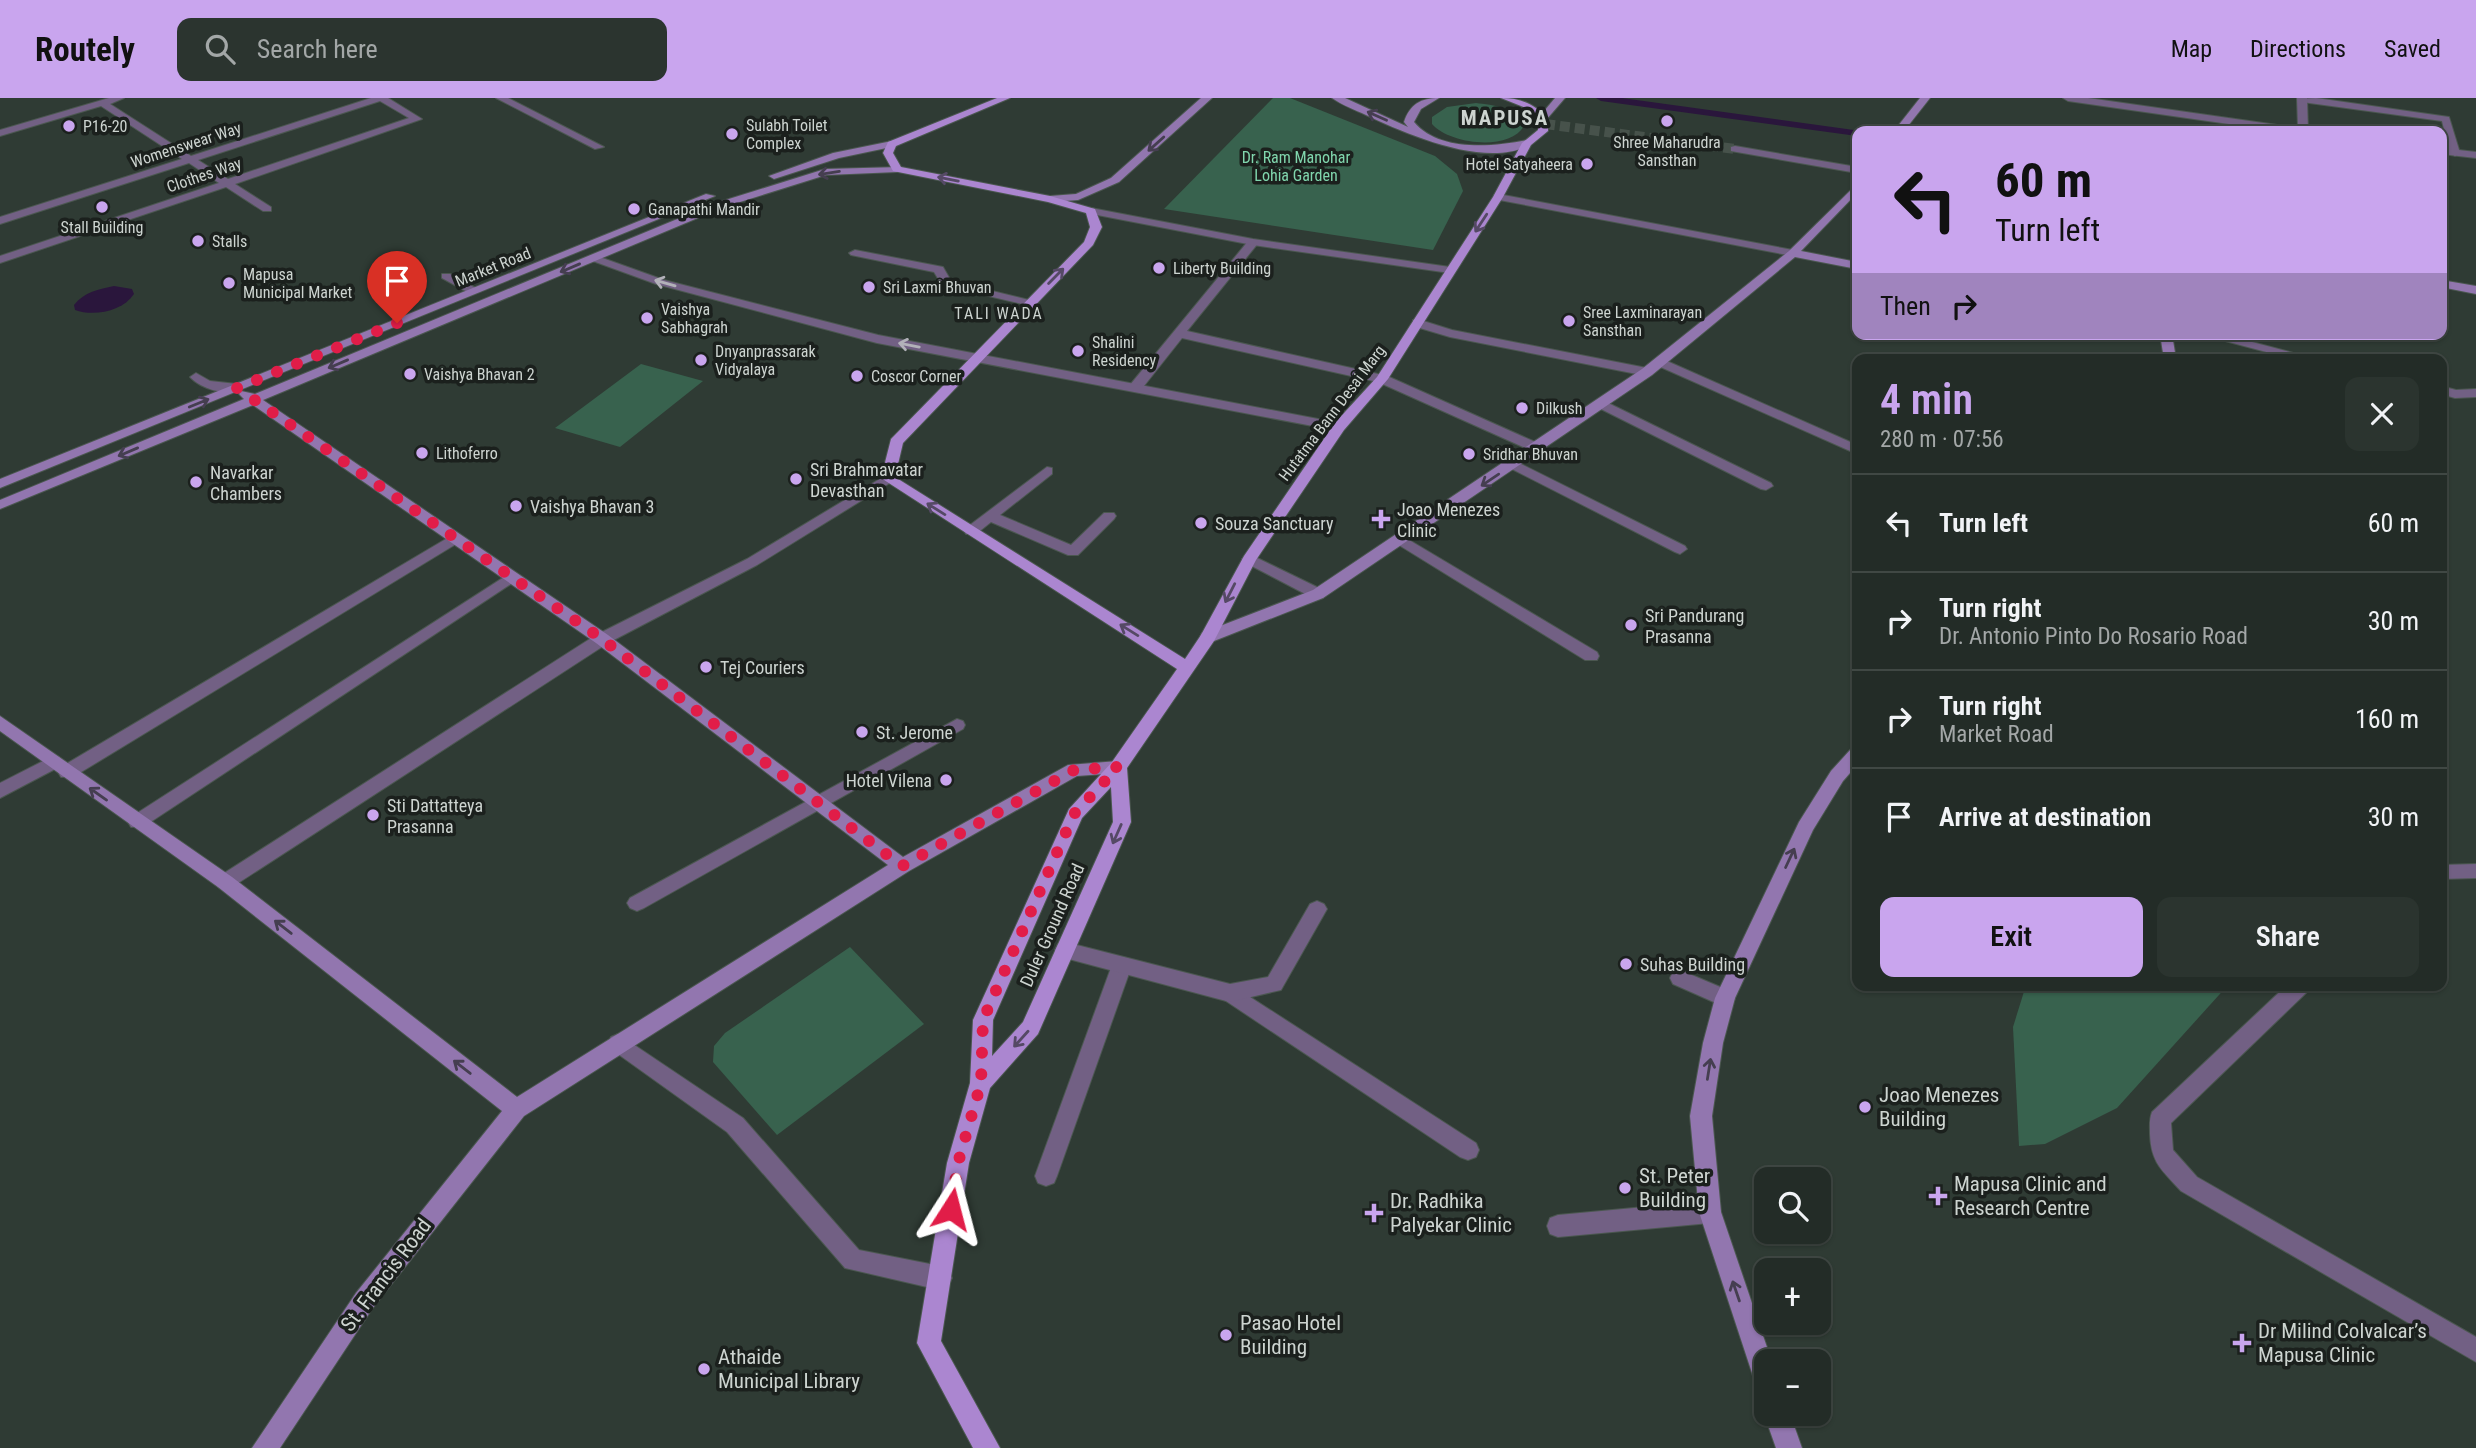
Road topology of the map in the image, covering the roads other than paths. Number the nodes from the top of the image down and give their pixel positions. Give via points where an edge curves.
1 (119, 98) edge
2 (381, 98) edge
3 (501, 98) edge
4 (1005, 98) edge
5 (1207, 98) edge
6 (1337, 98) edge
7 (1434, 98) edge
8 (1506, 98) edge
9 (1560, 98) edge
10 (2068, 98) edge
11 (1919, 99) edge
12 (2302, 99) edge
13 (102, 103) junction
14 (1543, 118) junction
15 (1902, 126) edge
16 (2262, 126) edge
17 (2304, 126) edge
18 (0, 133) edge
19 (1418, 133) junction
20 (1527, 143) junction
21 (892, 144) junction
22 (599, 147) dead end
23 (1735, 149) tunnel mouth
24 (2447, 152) edge
25 (2455, 153) junction
26 (2476, 155) edge
27 (192, 159) junction
28 (897, 169) junction
29 (1852, 169) edge
30 (227, 183) junction
31 (1852, 192) edge
32 (1498, 197) junction
33 (1050, 199) junction
34 (267, 209) dead end
35 (1091, 211) junction
36 (0, 221) edge
37 (1252, 242) junction
38 (855, 253) dead end
39 (1793, 253) junction
40 (594, 258) junction
41 (0, 260) edge
42 (1852, 265) edge
43 (1450, 270) junction
44 (446, 276) dead end
45 (2447, 284) edge
46 (2476, 290) edge
47 (475, 291) junction
48 (1031, 302) junction
49 (1417, 323) junction
50 (1178, 332) junction
51 (2230, 340) edge
52 (2289, 354) edge
53 (976, 358) junction
54 (1660, 362) junction
55 (1647, 372) junction
56 (196, 377) dead end
57 (1382, 379) junction
58 (237, 388) junction
59 (1135, 388) junction
60 (2447, 392) edge
61 (2476, 393) edge
62 (253, 400) junction
63 (1602, 404) junction
64 (1339, 427) junction
65 (1537, 448) junction
66 (1852, 448) edge
67 (1513, 464) junction
68 (1047, 471) dead end
69 (888, 478) junction
70 (0, 484) edge
71 (1766, 486) dead end
72 (0, 505) edge
73 (990, 516) junction
74 (1109, 516) dead end
75 (971, 531) junction
76 (456, 538) junction
77 (1399, 539) junction
78 (1680, 549) dead end
79 (1248, 558) junction
80 (512, 578) junction
81 (1318, 594) junction
82 (1208, 637) junction
83 (602, 639) junction
84 (1591, 656) dead end
85 (1186, 667) junction
86 (0, 722) edge
87 (957, 725) dead end
88 (1852, 759) edge
89 (60, 767) junction
90 (1118, 767) junction
91 (0, 791) edge
92 (819, 804) junction
93 (137, 822) junction
94 (902, 866) junction
95 (2476, 871) edge
96 (2447, 872) edge
97 (225, 882) junction
98 (637, 903) dead end
99 (1317, 909) dead end
100 (1065, 950) junction
101 (1122, 965) junction
102 (1680, 978) dead end
103 (2295, 991) edge
104 (1230, 993) junction
105 (1725, 998) junction
106 (618, 1044) junction
107 (981, 1083) junction
108 (516, 1109) junction
109 (1468, 1150) dead end
110 (1046, 1176) dead end
111 (1710, 1212) junction
112 (1558, 1226) dead end
113 (940, 1278) junction
114 (1756, 1349) edge
115 (2476, 1350) edge
116 (1781, 1426) edge
117 (985, 1447) edge
118 (265, 1448) edge
119 (1789, 1448) edge

1 - 13 street
2 - 27 street, Womenswear Way
2 - 30 street, Clothes Way via 417,119
3 - 22 street
4 - 21 main road, Market Road
5 -> 33 street via 1115,180 1078,197
19 -> 6 street
7 - 19 street via 1411,111 1409,122
8 - 14 main road via 1529,106
9 - 14 street
10 - 16 street
11 - 15 street
12 - 17 street
12 - 25 street via 2446,119
13 - 18 street
13 - 27 street
14 - 20 main road, Hutatma Bann Desai Marg via 1543,131
19 - 20 street via 1461,149 1489,150
20 - 32 main road, Hutatma Bann Desai Marg
21 - 28 main road via 888,153
21 - 47 street, Market Road via 837,155 706,198
23 - 29 street
24 - 25 street
25 - 26 street
27 - 30 street
27 - 36 street, Womenswear Way
33 -> 28 main road
28 -> 40 street, Market Road via 825,172 720,205
30 - 34 street
30 - 41 street, Clothes Way
31 - 39 street
32 - 39 street
32 -> 43 main road, Hutatma Bann Desai Marg
33 - 35 main road
35 - 37 street
48 -> 35 main road via 1089,243 1096,227
37 - 43 street
37 - 50 street
38 - 48 street via 939,269 946,283
39 - 42 street
39 - 54 street
53 -> 40 street via 808,322 660,282
40 -> 62 street, Market Road
43 - 49 main road, Hutatma Bann Desai Marg
44 - 47 street
45 - 46 street
47 - 58 street, Market Road
48 - 53 main road
49 - 55 street
49 - 57 main road, Hutatma Bann Desai Marg
50 - 57 street
50 - 59 street
51 - 52 street
53 - 59 street
53 - 69 main road via 896,442
54 - 55 street
54 - 66 street
55 - 63 street
56 - 58 street via 206,384
57 - 64 main road, Hutatma Bann Desai Marg
57 - 65 street
58 - 62 street
70 -> 58 street, Market Road
59 - 64 street
60 - 61 street
62 -> 72 street, Market Road
62 - 76 street
63 - 65 street
63 - 71 street
64 - 79 main road, Hutatma Bann Desai Marg
65 - 67 street
67 -> 77 street
67 - 78 street
68 - 73 street
75 -> 69 main road
69 - 83 street via 752,562
73 - 74 street via 1073,552
73 - 75 street
85 -> 75 main road
76 - 80 street
76 - 89 street
77 - 81 street
77 - 84 street
79 - 81 street
79 -> 82 main road, Hutatma Bann Desai Marg
80 - 83 street
80 - 93 street
81 - 82 street
82 - 85 main road, Hutatma Bann Desai Marg
83 - 92 street
83 - 97 street
85 - 90 main road, Duler Ground Road
86 - 89 street
87 - 92 street
105 -> 88 street via 1805,827
89 - 91 street
93 -> 89 street
90 - 94 street, St. Francis Road via 1074,770
90 -> 100 main road, Duler Ground Road via 1122,822
90 - 107 main road, Duler Ground Road via 1074,814 1020,934 983,1020
92 - 94 street
92 - 98 street
93 - 97 street
94 - 106 street, St. Francis Road
95 - 96 street
108 -> 97 street
99 - 104 street via 1274,984
100 - 101 street
100 -> 107 main road, Duler Ground Road via 1031,1028
101 - 104 street
101 - 110 street
102 - 105 street
103 - 115 street via 2160,1119 2162,1154 2189,1184
104 - 109 street
111 -> 105 street via 1701,1116
106 - 108 street, St. Francis Road
106 - 113 street via 735,1125 853,1260
107 - 113 main road, Duler Ground Road via 958,1163
108 - 118 street, St. Francis Road via 364,1301
111 - 112 street
114 -> 111 street
113 - 117 main road, Duler Ground Road via 929,1343
116 - 119 street

